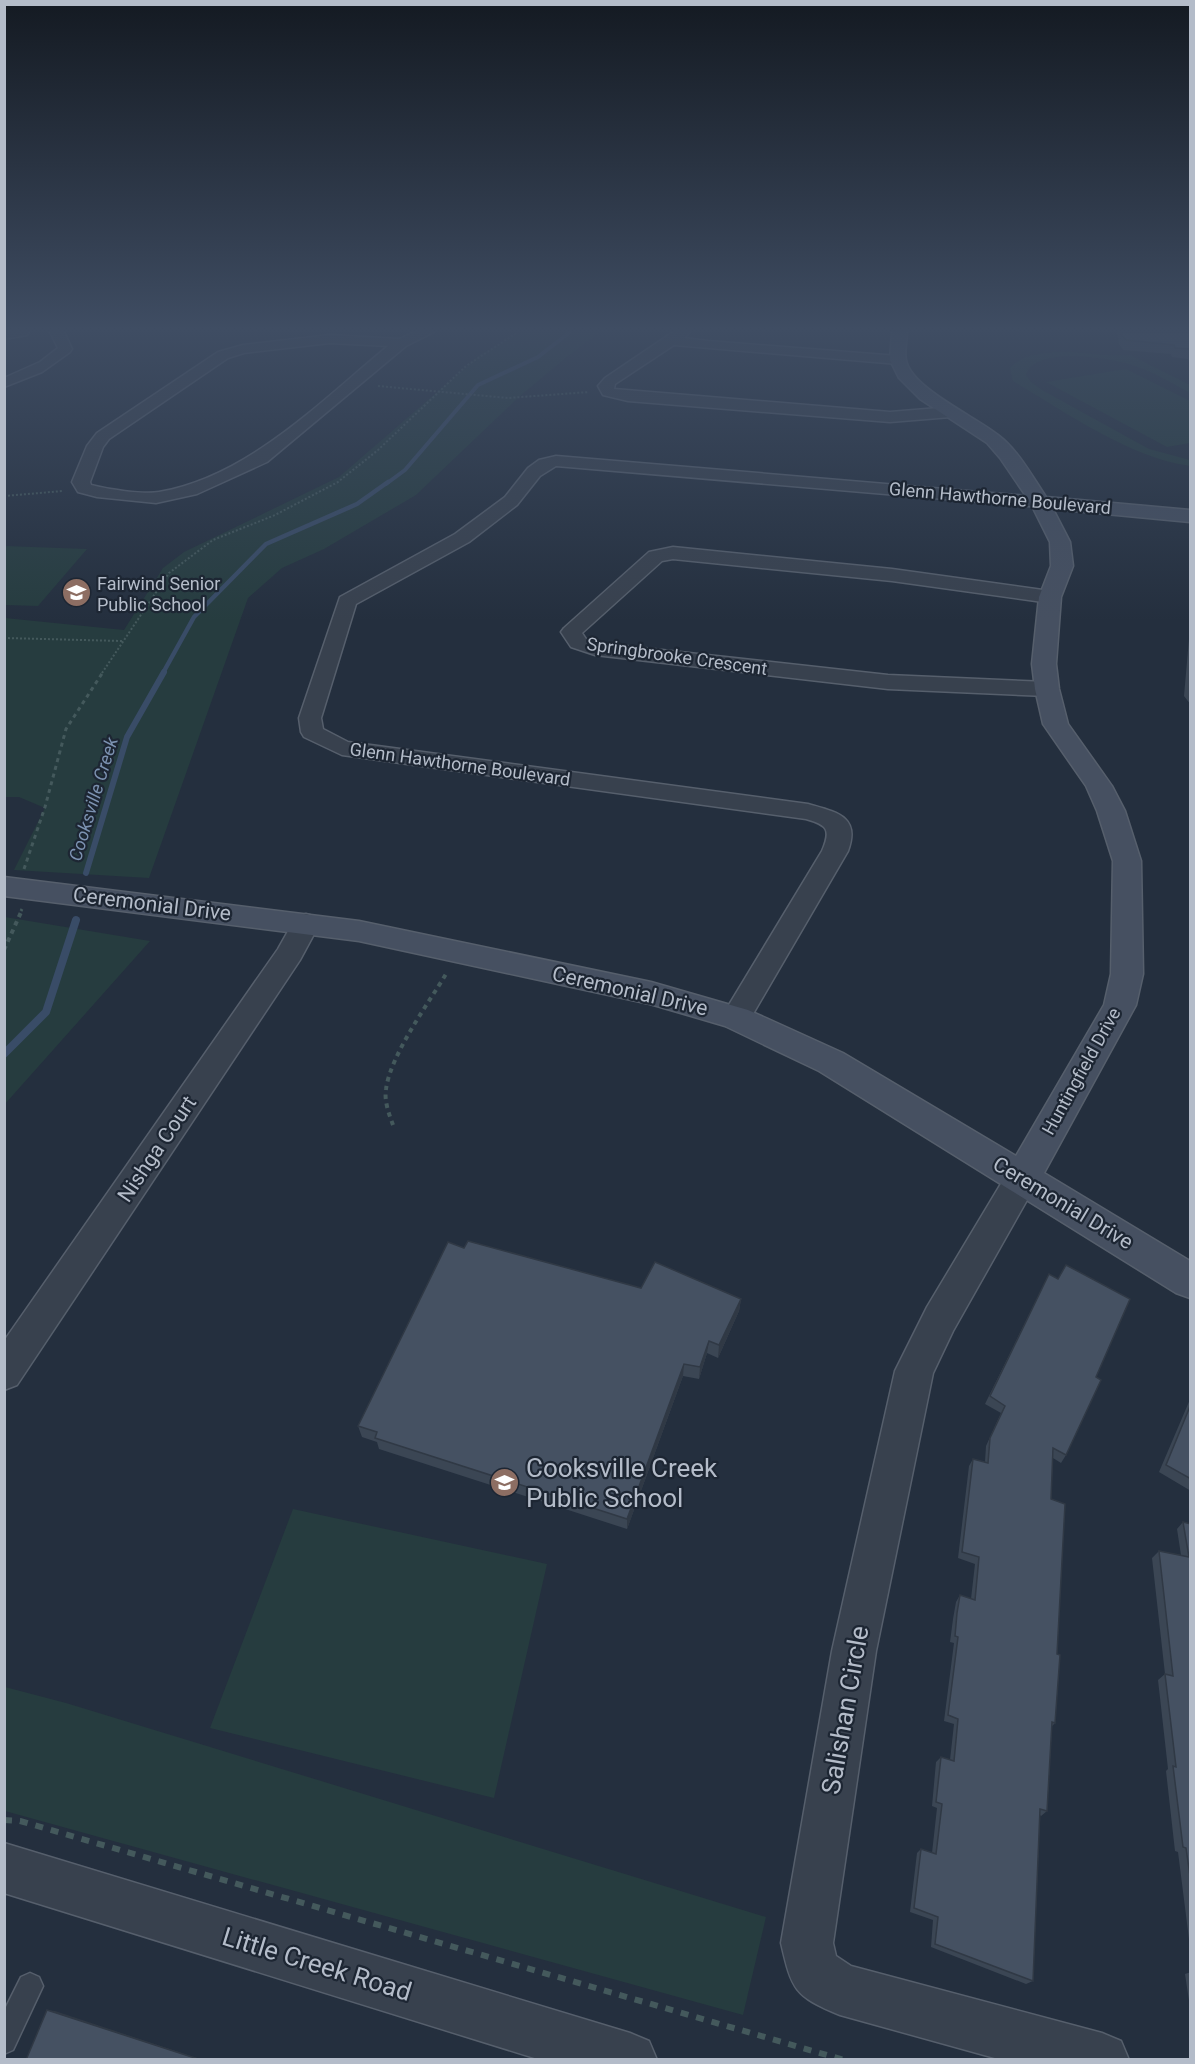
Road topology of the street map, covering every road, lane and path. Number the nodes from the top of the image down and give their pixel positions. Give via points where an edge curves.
1 (114, 428) edge
2 (297, 428) edge
3 (400, 428) edge
4 (976, 428) edge
5 (84, 488) junction
6 (4, 496) edge
7 (1040, 502) junction
8 (1191, 516) edge
9 (1050, 597) junction
10 (4, 638) edge
11 (122, 641) junction
12 (1047, 689) junction
13 (14, 887) edge
14 (306, 923) junction
15 (4, 950) edge
16 (446, 974) dead end
17 (736, 1018) junction
18 (393, 1125) dead end
19 (1023, 1177) junction
20 (1191, 1281) edge
21 (4, 1373) edge
22 (4, 1820) edge
23 (4, 1868) edge
24 (30, 1986) dead end
25 (4, 2041) edge
26 (630, 2060) edge
27 (844, 2060) edge
28 (1102, 2060) edge

1 - 5 street via 95,446 81,482
2 - 5 street via 261,458 191,490 156,498
3 - 11 path via 338,482 275,515 213,540 169,573
4 - 7 street, Huntingfield Drive via 1007,454
5 - 6 path
7 - 8 street, Glenn Hawthorne Boulevard
7 - 9 street, Huntingfield Drive via 1053,524 1062,552 1062,566
7 - 17 street, Glenn Hawthorne Boulevard via 556,460 534,472 511,501 462,538 347,601 310,718 312,732 342,748 808,812 830,818 839,827 835,851
9 - 12 street, Huntingfield Drive via 1044,664
9 - 12 street, Springbrooke Crescent via 892,575 673,553 656,556 571,632 578,643 595,649 888,682
10 - 11 path
11 - 13 path via 66,729 45,807
12 - 19 street, Huntingfield Drive via 1056,724 1099,786 1120,835 1127,861 1127,974 1115,1014
13 - 14 street, Ceremonial Drive
13 - 15 path via 22,910
14 - 17 street, Ceremonial Drive via 651,993
14 - 21 street, Nishga Court
16 - 18 path via 386,1086 386,1105
17 - 19 street, Ceremonial Drive via 831,1062
19 - 20 street, Ceremonial Drive
19 - 28 street, Salishan Circle via 914,1371 854,1651 807,1943 814,1972 840,1989
22 - 27 path via 20,1821
23 - 26 street, Little Creek Road
24 - 25 lane

